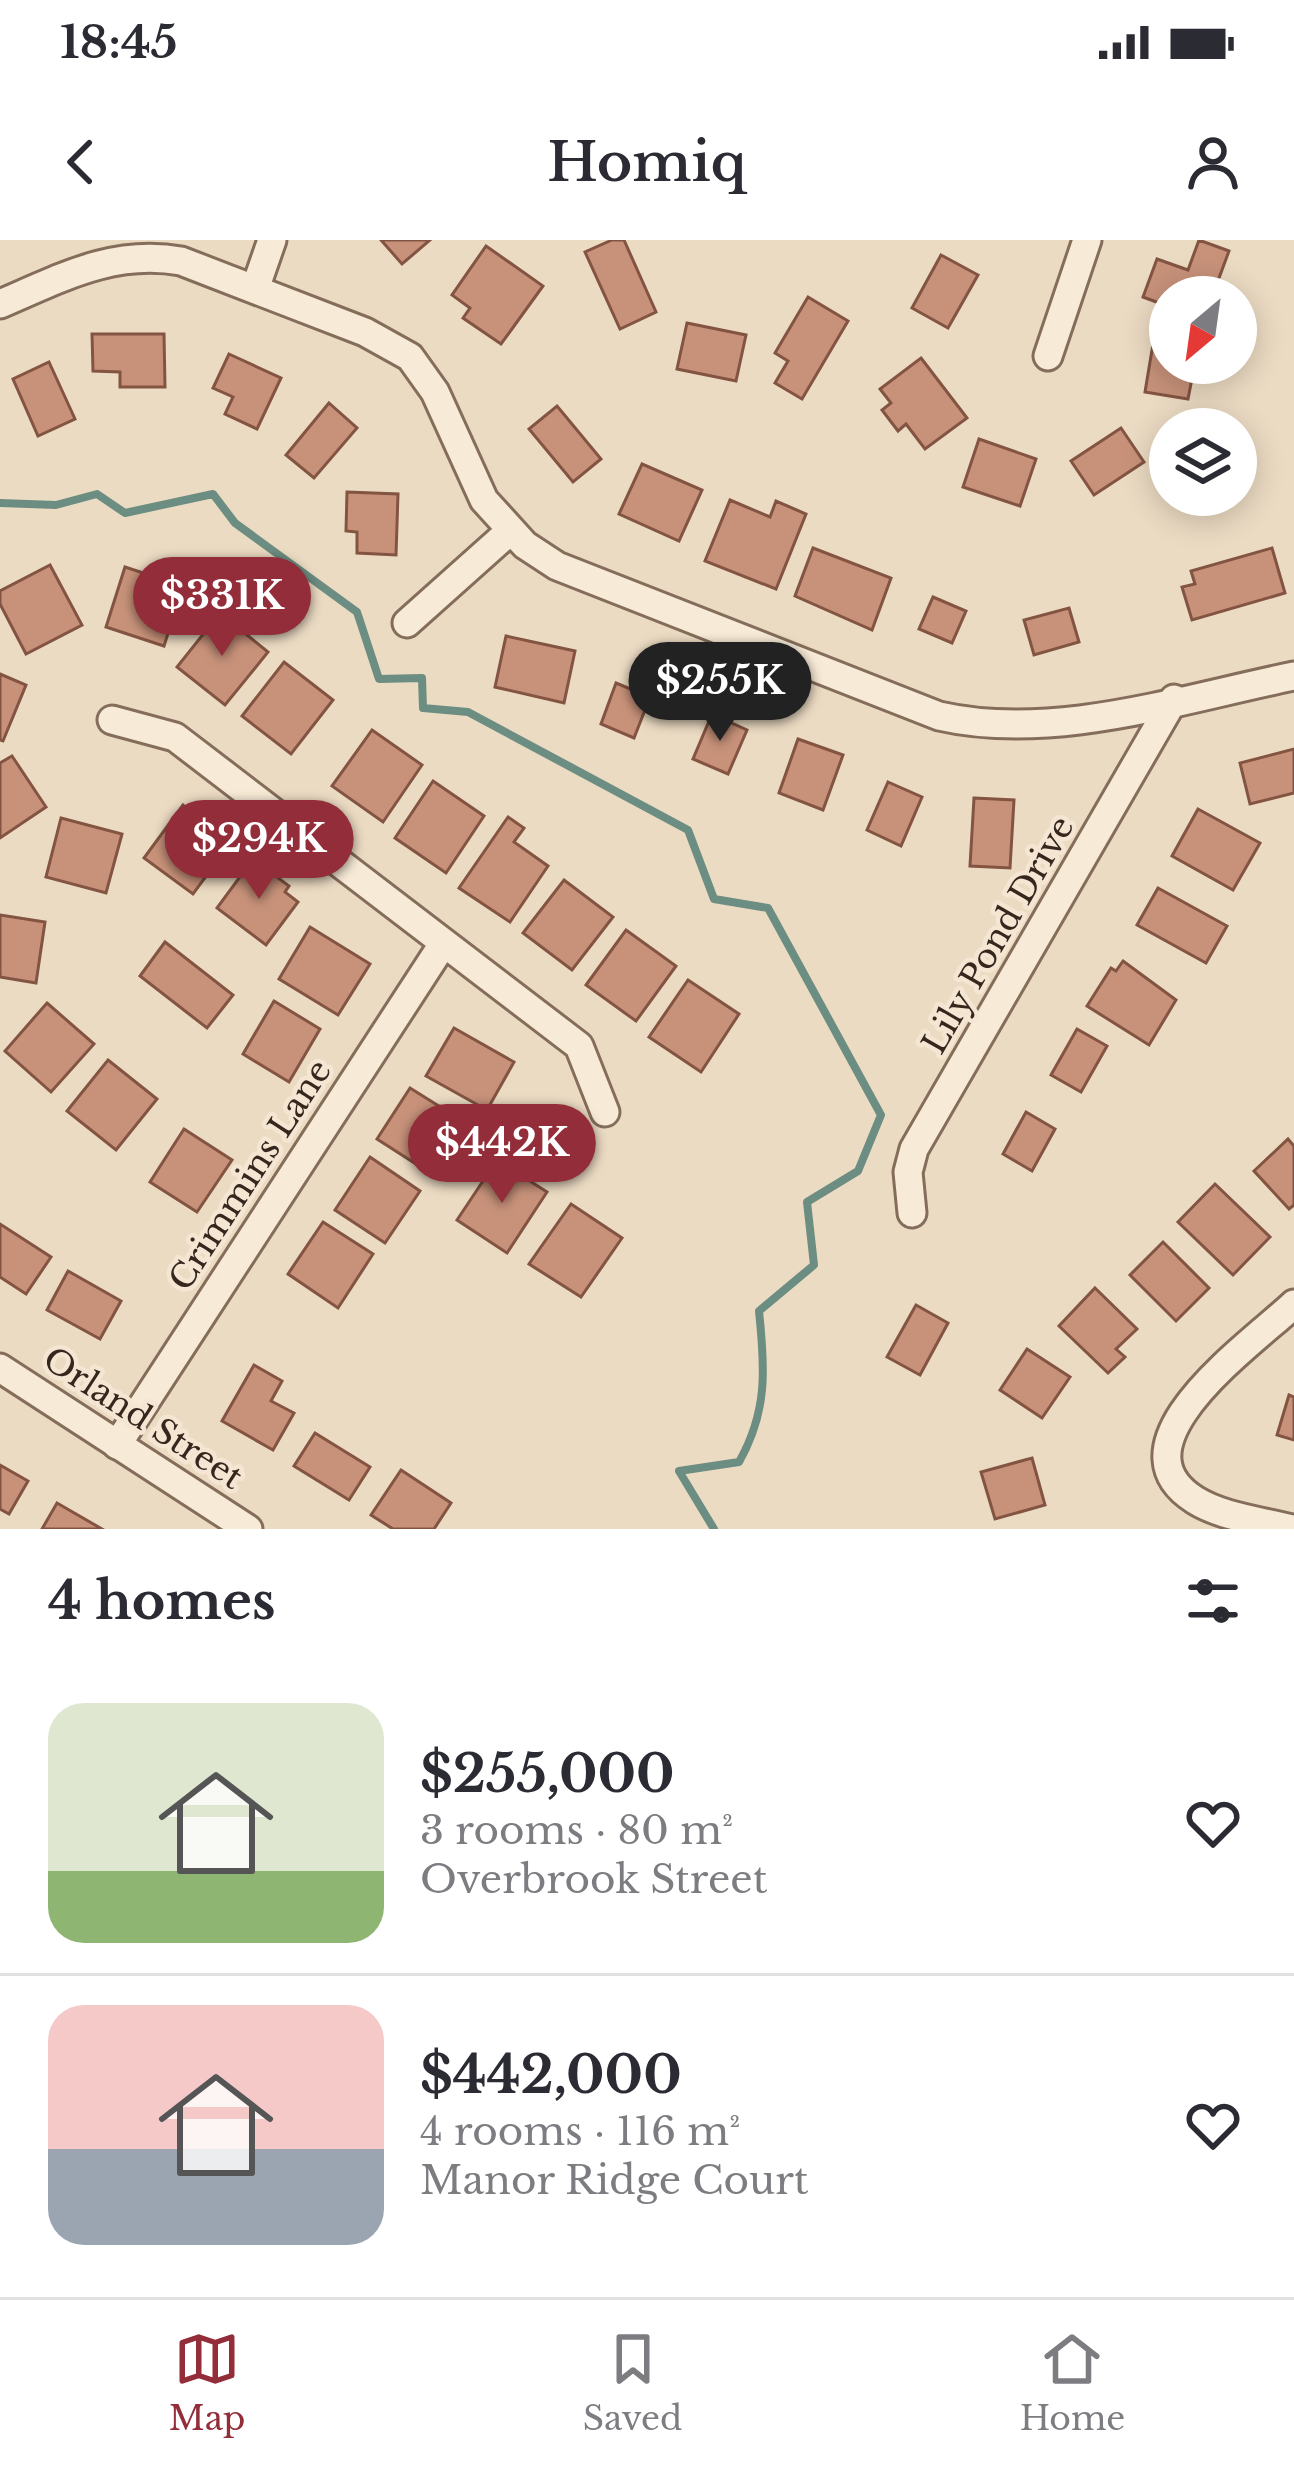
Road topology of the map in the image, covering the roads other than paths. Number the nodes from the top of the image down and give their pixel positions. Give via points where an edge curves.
1 (272, 240) edge
2 (1087, 240) edge
3 (255, 289) junction
4 (0, 304) edge
5 (1048, 356) dead end
6 (510, 531) junction
7 (407, 623) dead end
8 (1294, 676) edge
9 (1174, 699) junction
10 (112, 720) dead end
11 (443, 944) junction
12 (605, 1112) dead end
13 (912, 1213) dead end
14 (1294, 1304) edge
15 (0, 1368) edge
16 (117, 1444) junction
17 (248, 1529) edge
18 (1292, 1529) edge

1 - 3 street
2 - 5 street
3 - 4 street via 181,261 127,256
3 - 6 street via 410,357 435,392 484,500
6 - 7 street
6 - 9 street via 583,578 939,716 996,726
8 - 9 street
9 - 13 street, Lily Pond Drive via 914,1149
10 - 11 street via 175,737
11 - 12 street via 579,1046
11 - 16 street, Crimmins Lane
14 - 18 street via 1184,1408 1166,1460 1198,1503
15 - 16 street, Orland Street
16 - 17 street, Orland Street

